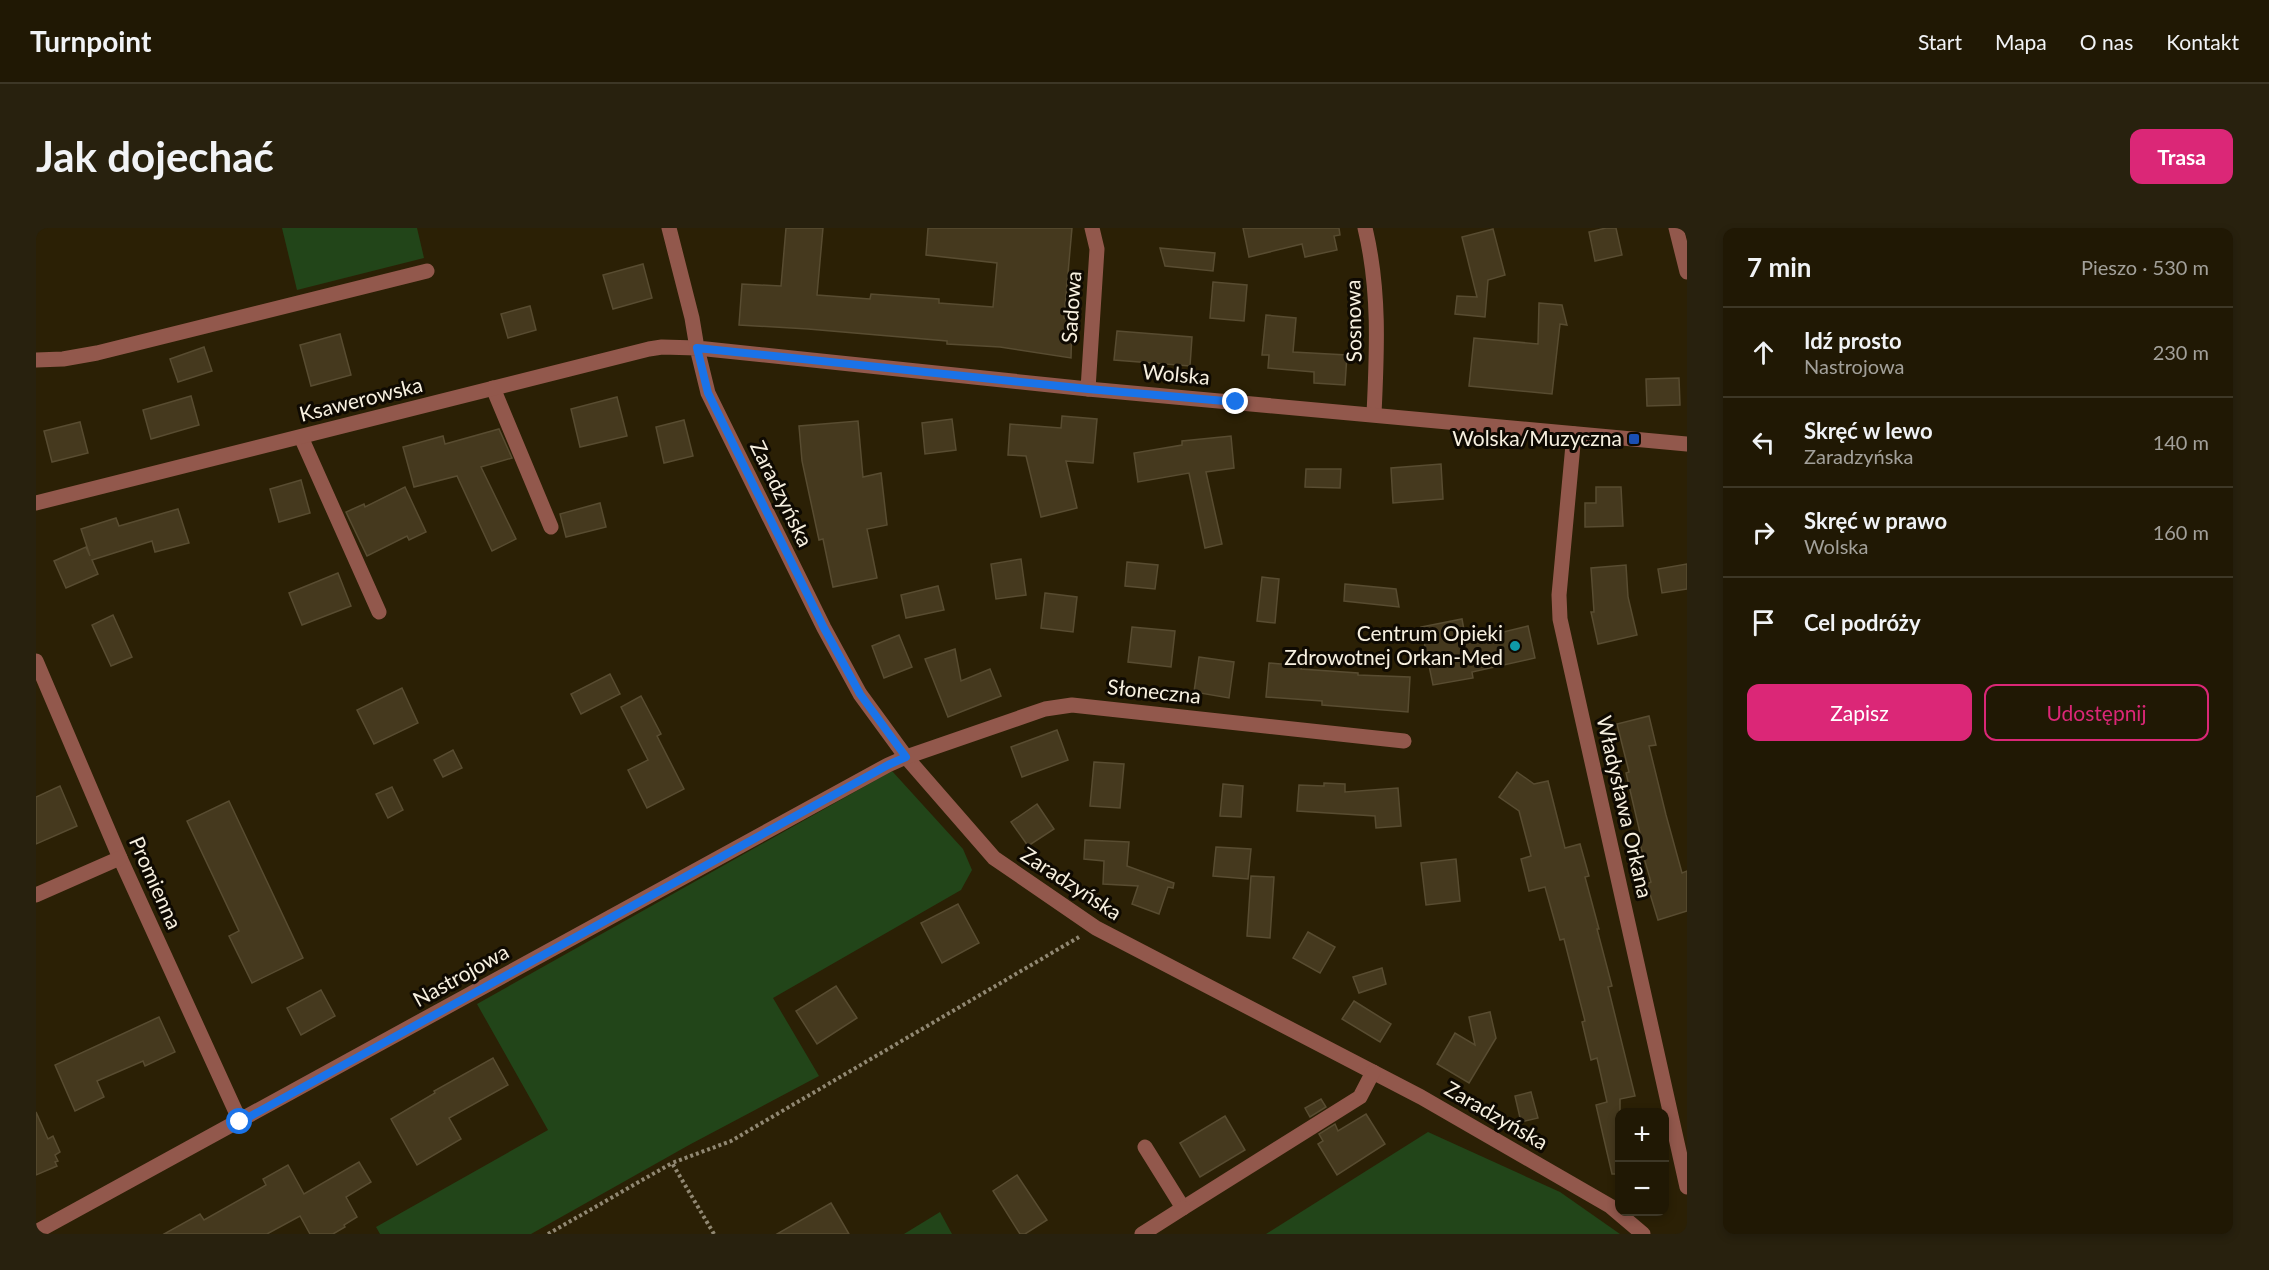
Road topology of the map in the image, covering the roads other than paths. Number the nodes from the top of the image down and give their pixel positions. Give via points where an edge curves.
1 (669, 228) edge
2 (1092, 228) edge
3 (1365, 228) edge
4 (1676, 228) edge
5 (427, 270) dead end
6 (1687, 272) edge
7 (697, 348) junction
8 (36, 360) edge
9 (493, 388) junction
10 (1088, 389) junction
11 (1374, 414) junction
12 (1574, 434) junction
13 (301, 437) junction
14 (1687, 444) edge
15 (36, 503) edge
16 (551, 527) dead end
17 (379, 612) dead end
18 (36, 661) edge
19 (1404, 741) dead end
20 (906, 757) junction
21 (120, 858) junction
22 (36, 895) edge
23 (1373, 1072) junction
24 (240, 1122) junction
25 (1145, 1147) dead end
26 (1687, 1187) edge
27 (1183, 1208) junction
28 (36, 1232) edge
29 (1142, 1234) edge
30 (1643, 1234) edge

1 - 7 street, Zaradzyńska
2 - 10 street, Sadowa via 1097,249
3 - 11 street, Sosnowa via 1377,305
4 - 6 street
5 - 8 street via 97,353
7 - 9 street, Ksawerowska via 649,349
7 - 10 street, Wolska
7 - 20 street, Zaradzyńska via 708,393 824,628 860,694
9 - 13 street, Ksawerowska
9 - 16 street
10 - 11 street, Wolska
11 - 12 street, Wolska
12 - 14 street, Wolska
12 - 26 street, Władysława Orkana via 1560,619
13 - 15 street, Ksawerowska
13 - 17 street
18 - 21 street, Promienna
19 - 20 street, Słoneczna via 1072,705 1045,709
20 - 23 street, Zaradzyńska via 994,858 1096,928
20 - 24 street, Nastrojowa
21 - 22 street
21 - 24 street, Promienna
23 - 27 street via 1360,1097
23 - 30 street, Zaradzyńska via 1610,1206
24 - 28 street, Nastrojowa
25 - 27 street
27 - 29 street

